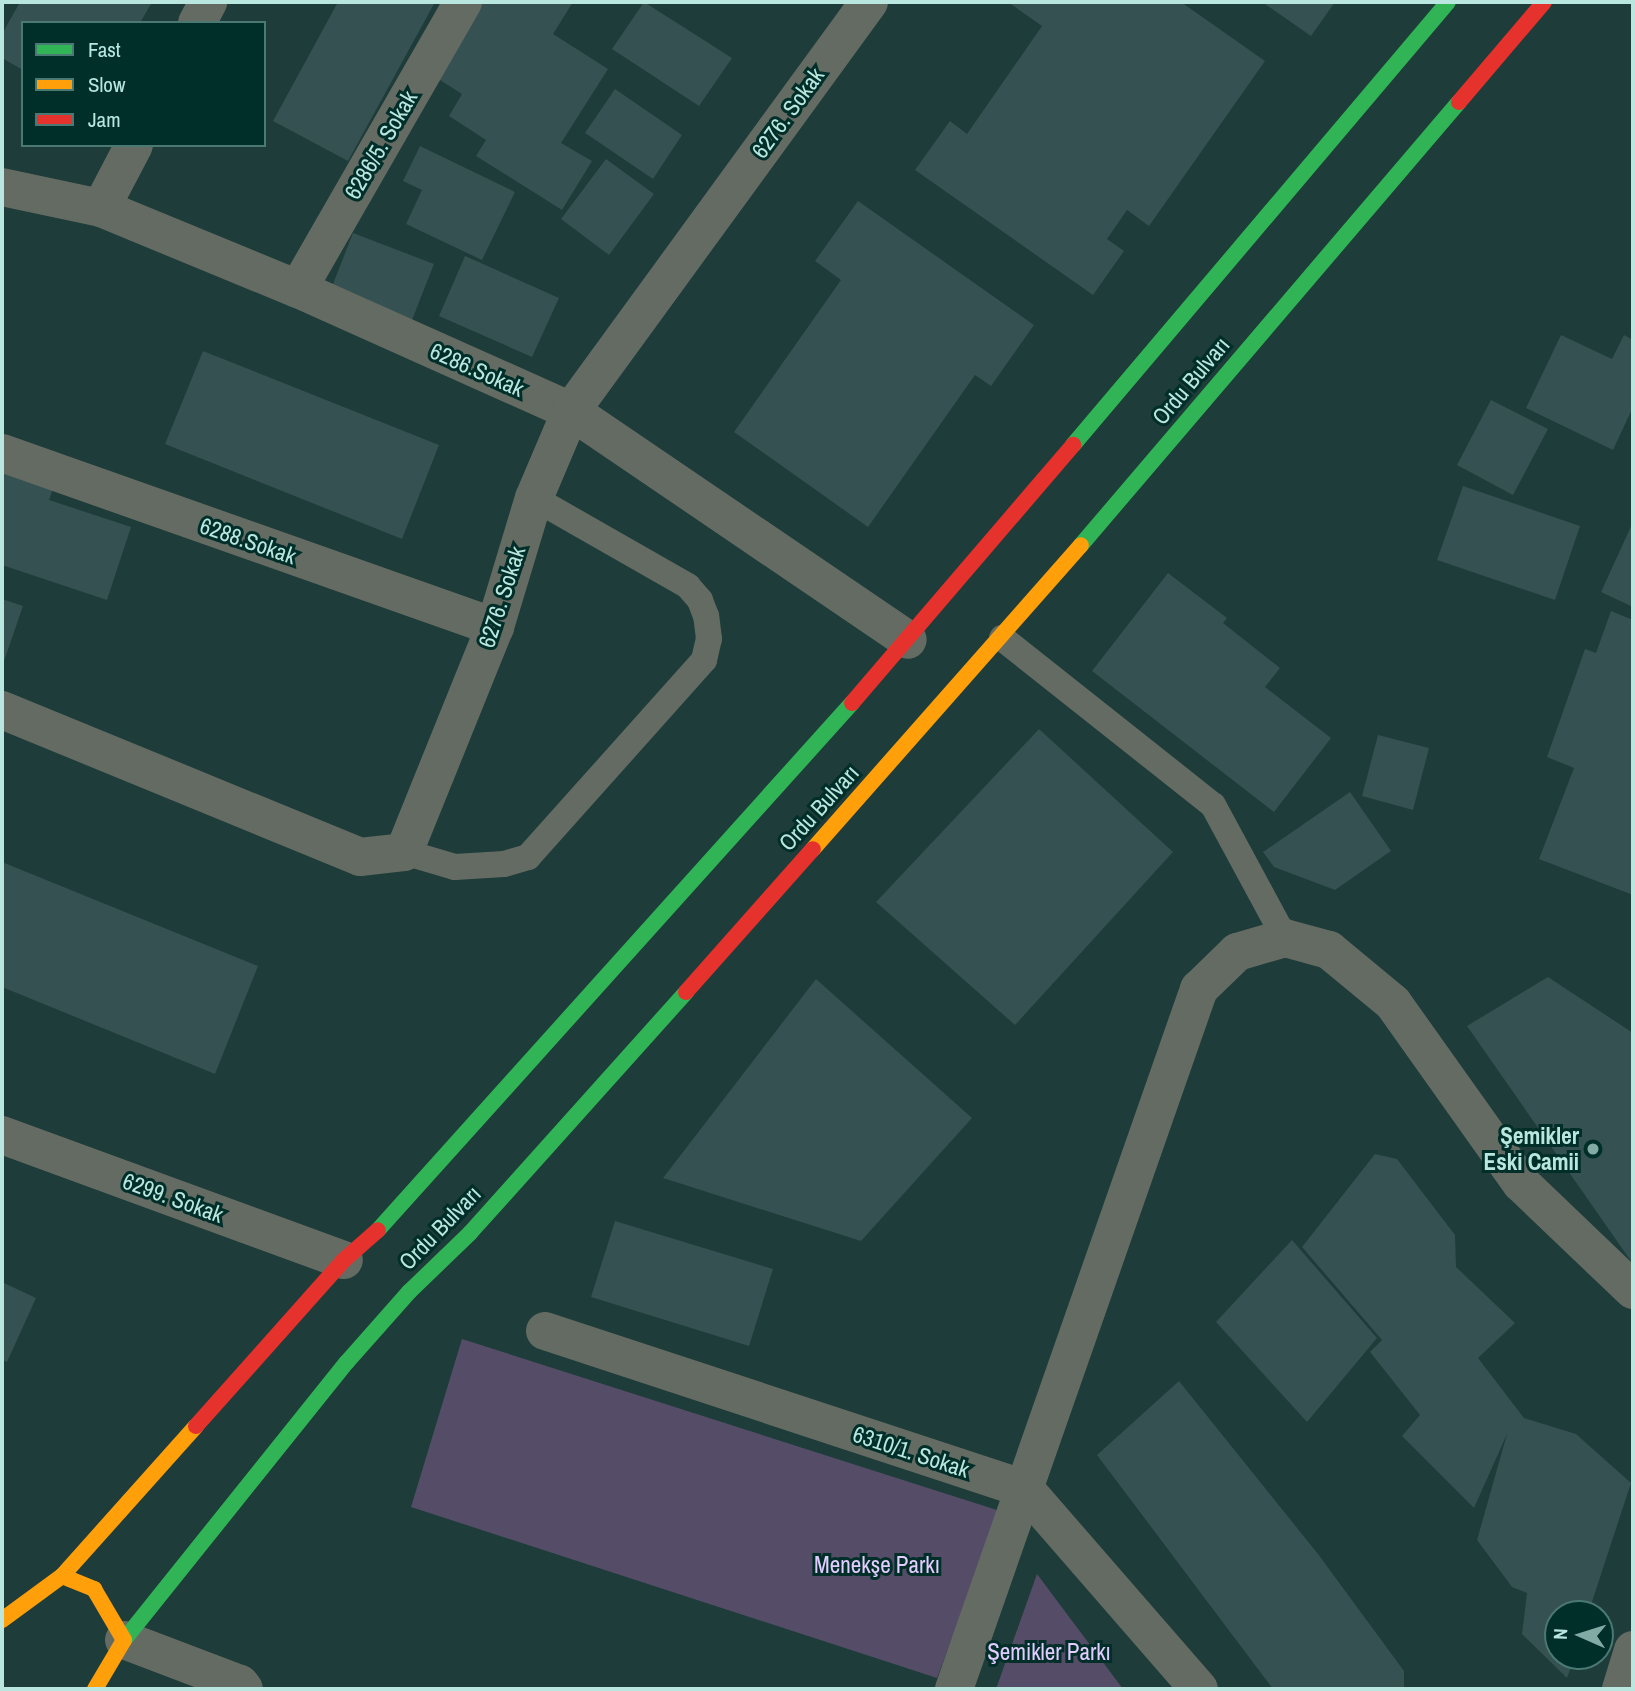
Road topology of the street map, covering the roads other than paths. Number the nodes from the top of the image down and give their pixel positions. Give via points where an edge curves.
1 (208, 2) edge
2 (463, 2) edge
3 (869, 2) edge
4 (1448, 2) edge
5 (1544, 2) edge
6 (198, 21) edge
7 (133, 147) edge
8 (2, 187) edge
9 (101, 208) junction
10 (298, 289) junction
11 (571, 411) junction
12 (2, 453) edge
13 (534, 498) junction
14 (495, 627) junction
15 (1002, 638) junction
16 (908, 639) junction
17 (2, 710) edge
18 (404, 852) junction
19 (1285, 938) junction
20 (2, 1135) edge
21 (344, 1260) junction
22 (1633, 1290) edge
23 (545, 1332) dead end
24 (1025, 1489) junction
25 (62, 1576) junction
26 (2, 1620) edge
27 (124, 1640) junction
28 (1633, 1650) edge
29 (95, 1689) edge
30 (244, 1689) edge
31 (954, 1689) edge
32 (1199, 1689) edge
33 (1621, 1689) edge

1 - 6 street
2 - 10 street, 6286/5. Sokak
3 - 11 street, 6276. Sokak
4 - 16 main road, Ordu Bulvarı
5 - 15 main road, Ordu Bulvarı
7 - 9 street
8 - 9 street, 6286.Sokak
9 - 10 street, 6286.Sokak
10 - 11 street, 6286.Sokak
11 - 13 street, 6276. Sokak
11 - 16 street, 6286.Sokak
12 - 14 street, 6288.Sokak
13 - 14 street, 6276. Sokak
13 - 18 lane via 688,586 706,616 709,639 704,660 528,857 504,864 455,867
14 - 18 street, 6276. Sokak
15 - 19 lane via 1213,805
15 - 27 main road, Ordu Bulvarı via 470,1233 347,1362
16 - 21 main road, Ordu Bulvarı via 368,1242
17 - 18 street via 360,857
19 - 22 street via 1329,950 1392,1003 1521,1183
19 - 24 street via 1237,951 1199,989
20 - 21 street, 6299. Sokak
21 - 25 main road, Ordu Bulvarı
23 - 24 street, 6310/1. Sokak
24 - 31 street
24 - 32 street
25 - 26 main road, Ordu Bulvarı
25 - 27 main road via 94,1589
27 - 29 main road, Ordu Bulvarı
27 - 30 street
28 - 33 street

